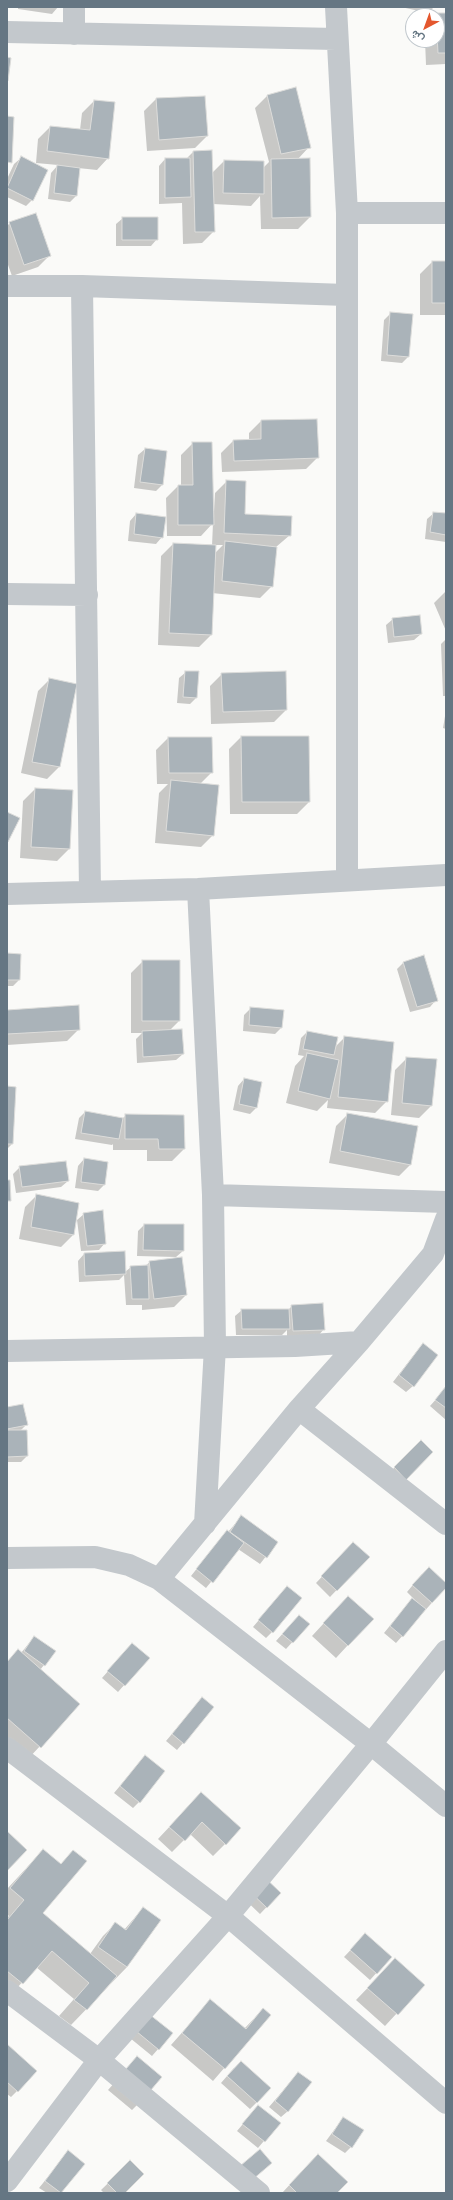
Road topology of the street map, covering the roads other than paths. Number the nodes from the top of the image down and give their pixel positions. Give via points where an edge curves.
1 (74, 7) edge
2 (336, 7) edge
3 (7, 32) edge
4 (74, 34) junction
5 (336, 39) junction
6 (347, 213) junction
7 (446, 213) edge
8 (7, 286) edge
9 (82, 286) junction
10 (346, 295) junction
11 (7, 594) edge
12 (87, 595) junction
13 (446, 875) edge
14 (347, 879) junction
15 (198, 889) junction
16 (90, 891) junction
17 (7, 894) edge
18 (213, 1195) junction
19 (446, 1202) edge
20 (446, 1219) edge
21 (439, 1259) edge
22 (359, 1342) junction
23 (215, 1347) junction
24 (7, 1351) edge
25 (299, 1409) junction
26 (205, 1524) junction
27 (446, 1524) edge
28 (7, 1558) edge
29 (159, 1579) junction
30 (446, 1651) edge
31 (371, 1744) junction
32 (7, 1748) edge
33 (446, 1806) edge
34 (228, 1916) junction
35 (7, 1991) edge
36 (99, 2060) junction
37 (446, 2103) edge
38 (7, 2181) edge
39 (259, 2193) edge

1 - 4 street
2 - 5 street
3 - 4 street
4 - 5 street
5 - 6 street
6 - 7 street
6 - 10 street
8 - 9 street
9 - 10 street
9 - 12 street
10 - 14 street
11 - 12 street
12 - 16 street
13 - 14 street
14 - 15 street
15 - 16 street
15 - 18 street
16 - 17 street
18 - 19 street
18 - 23 street
20 - 21 street
21 - 22 street
22 - 23 street
22 - 25 street
23 - 24 street
23 - 26 street
25 - 26 street
25 - 27 street
26 - 29 street
28 - 29 street via 95,1557 129,1565
29 - 31 street
30 - 31 street
31 - 33 street
31 - 34 street
32 - 34 street
34 - 36 street
34 - 37 street
35 - 36 street
36 - 38 street
36 - 39 street

